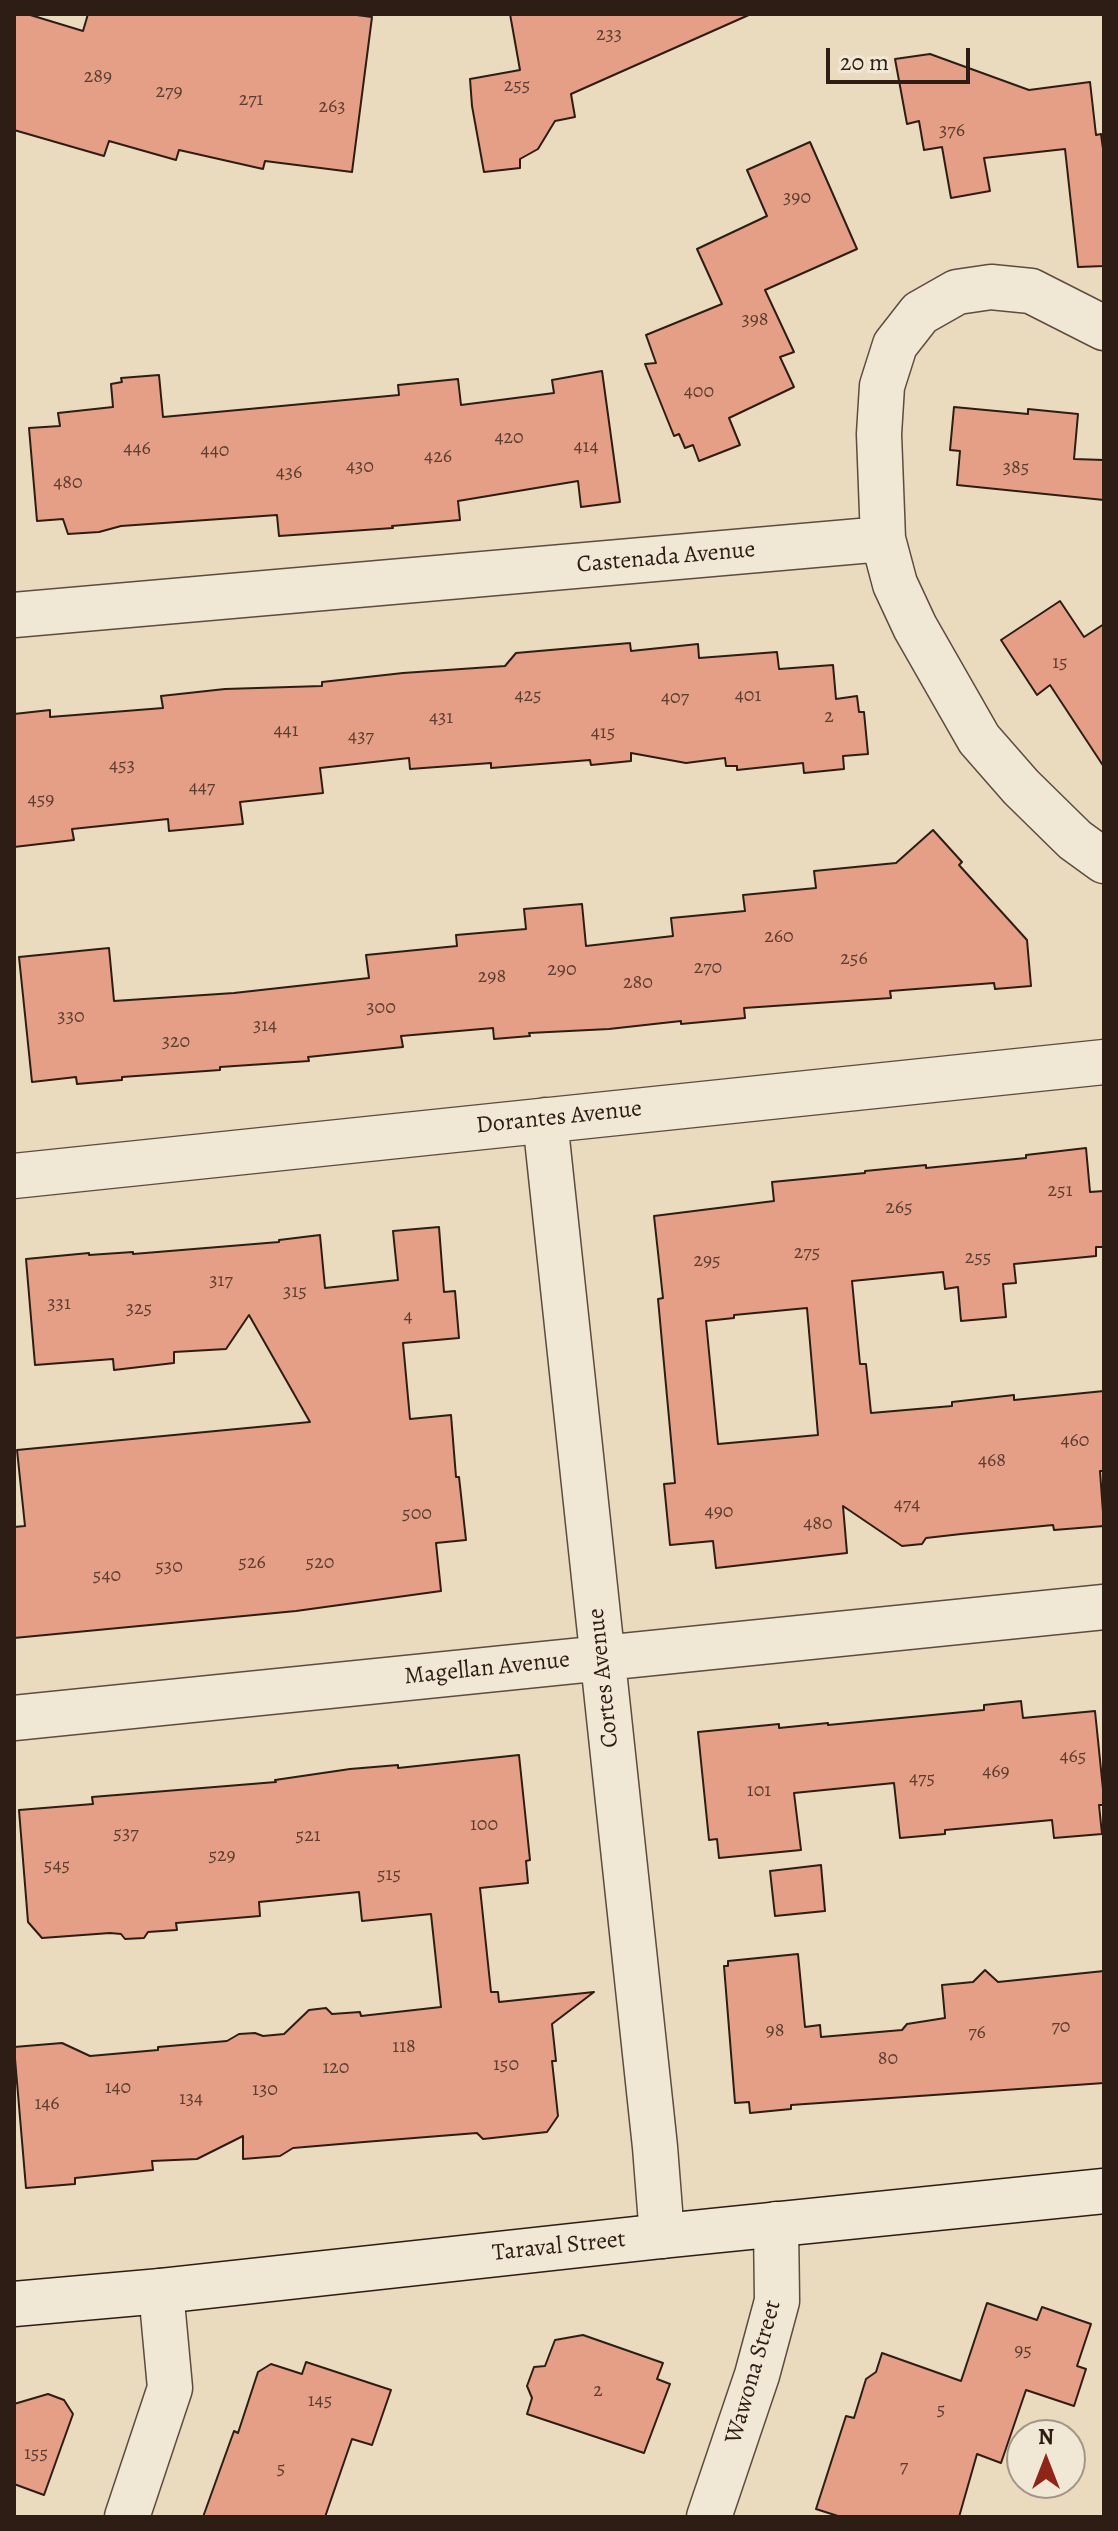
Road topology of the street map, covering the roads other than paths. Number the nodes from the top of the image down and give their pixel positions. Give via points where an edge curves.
1 (1104, 328) edge
2 (883, 539) junction
3 (14, 615) edge
4 (1104, 861) edge
5 (1104, 1062) edge
6 (545, 1120) junction
7 (14, 1176) edge
8 (1104, 1607) edge
9 (602, 1657) junction
10 (14, 1718) edge
11 (1104, 2191) edge
12 (776, 2224) junction
13 (662, 2236) junction
14 (161, 2291) junction
15 (14, 2304) edge
16 (127, 2517) edge
17 (709, 2517) edge

1 - 2 street via 1031,291 991,287 957,292 920,313 895,345 882,386
2 - 3 street, Castenada Avenue
2 - 4 street via 895,584 915,627 979,739 1075,840
5 - 6 street, Dorantes Avenue
6 - 7 street, Dorantes Avenue
6 - 9 street, Cortes Avenue
8 - 9 street, Magellan Avenue
9 - 10 street, Magellan Avenue
9 - 13 street, Cortes Avenue
11 - 12 street, Taraval Street
12 - 13 street, Taraval Street
12 - 17 street, Wawona Street via 777,2301
13 - 14 street, Taraval Street
14 - 15 street, Taraval Street
14 - 16 street via 170,2388

